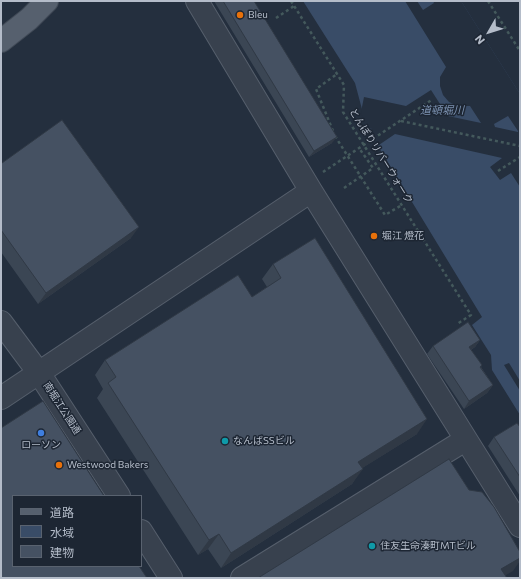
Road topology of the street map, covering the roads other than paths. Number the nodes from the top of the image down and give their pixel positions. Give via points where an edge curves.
1 (47, 1) edge
2 (197, 1) edge
3 (1, 41) edge
4 (311, 191) junction
5 (1, 322) edge
6 (39, 373) junction
7 (1, 398) edge
8 (465, 440) junction
9 (118, 495) edge
10 (520, 526) edge
11 (142, 533) edge
12 (172, 578) edge
13 (242, 578) edge

1 - 3 main road
2 - 4 street
4 - 6 street
4 - 8 street
5 - 6 street, 南堀江公園通
6 - 7 street
6 - 9 street, 南堀江公園通
8 - 10 street
8 - 13 street
11 - 12 street

